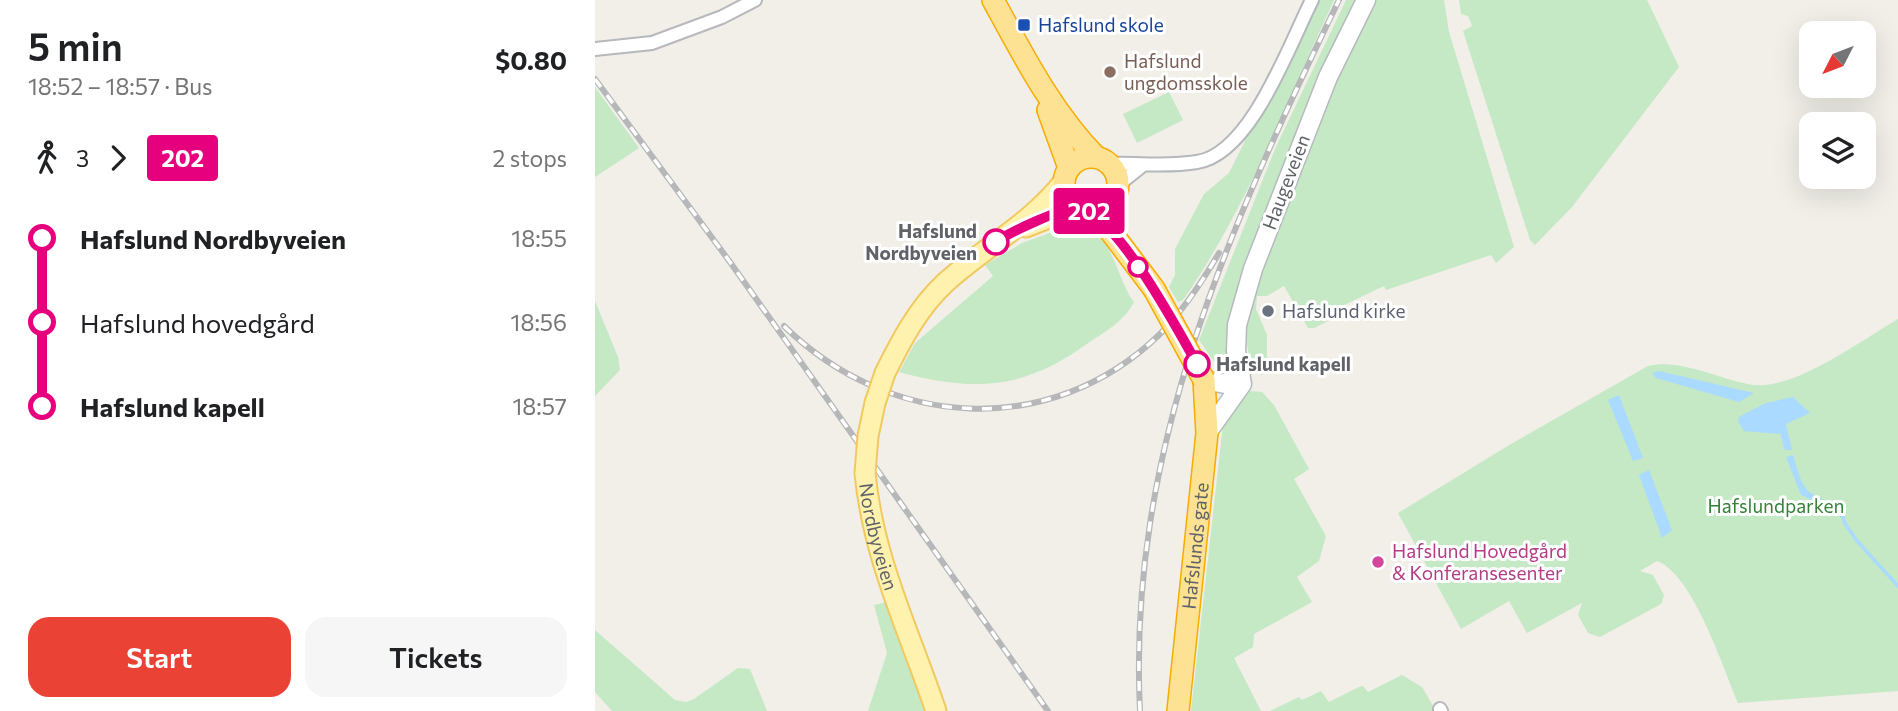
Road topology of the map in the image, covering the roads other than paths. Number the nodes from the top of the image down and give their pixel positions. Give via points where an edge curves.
1 (755, 0) edge
2 (993, 0) edge
3 (1312, 0) edge
4 (1366, 0) edge
5 (730, 6) edge
6 (1017, 45) junction
7 (595, 49) edge
8 (1103, 161) junction
9 (1143, 165) junction
10 (1066, 174) junction
11 (1117, 190) junction
12 (1083, 209) junction
13 (1006, 235) junction
14 (1154, 289) junction
15 (1241, 373) junction
16 (1204, 380) junction
17 (1207, 433) junction
18 (936, 711) edge
19 (1178, 711) edge

1 - 5 street
2 - 6 highway
3 - 9 street via 1249,125 1229,147 1195,162
4 - 15 main road, Haugeveien via 1328,77 1253,269 1237,325
5 - 7 street via 652,43
6 - 8 highway via 1063,118
6 - 10 highway via 1053,122
8 - 9 street
8 - 10 highway via 1081,158
8 - 11 highway
9 - 11 street
10 - 12 highway via 1067,196
10 - 13 main road, Nordbyveien via 1046,202
11 - 12 highway via 1104,207
11 - 14 highway via 1123,230
12 - 13 main road, Nordbyveien
12 - 14 highway via 1108,228
13 - 18 main road, Nordbyveien, bridge via 963,267 912,323 885,373 868,436 869,515 885,577
14 - 16 highway, bridge
15 - 16 main road via 1225,384
15 - 17 main road, Haugeveien via 1241,389
16 - 17 highway, Hafslunds gate
17 - 19 highway, Hafslunds gate

